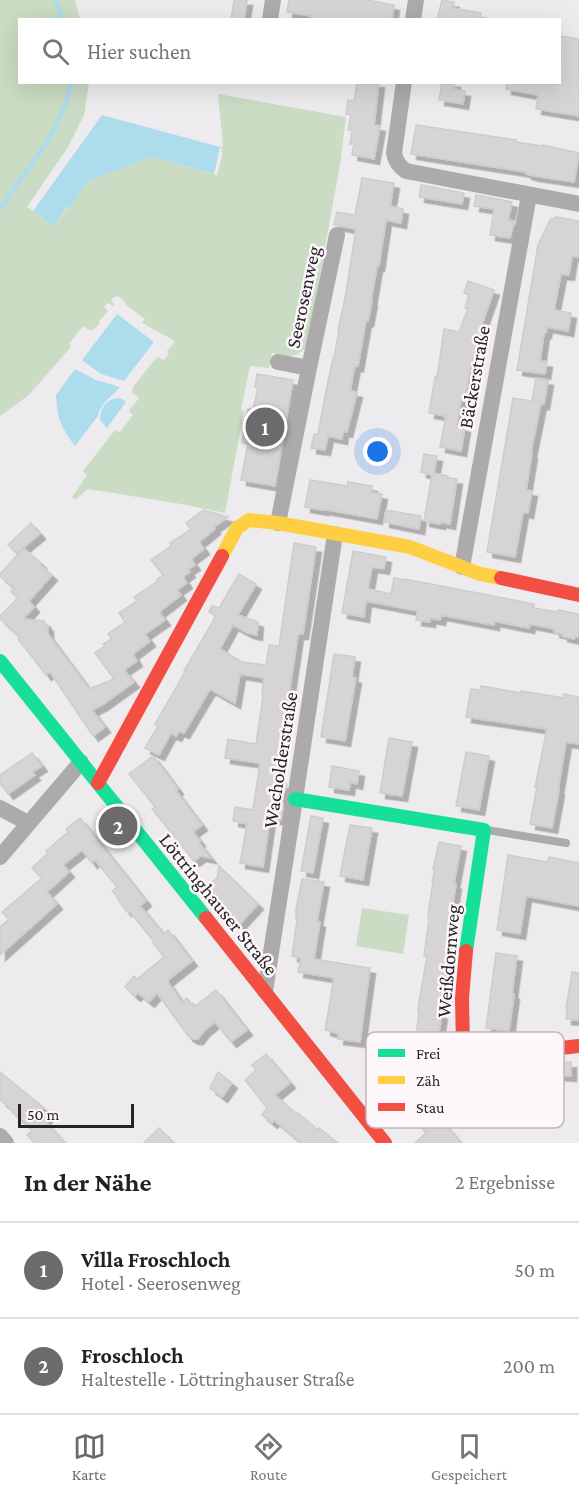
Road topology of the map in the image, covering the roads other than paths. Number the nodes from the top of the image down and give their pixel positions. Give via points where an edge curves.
1 (273, 0) edge
2 (416, 0) edge
3 (270, 18) edge
4 (413, 18) edge
5 (404, 84) edge
6 (529, 195) junction
7 (579, 204) edge
8 (338, 235) dead end
9 (278, 362) dead end
10 (309, 368) junction
11 (278, 523) junction
12 (335, 534) junction
13 (462, 567) junction
14 (579, 595) edge
15 (0, 661) edge
16 (81, 762) junction
17 (98, 783) junction
18 (295, 799) junction
19 (0, 808) edge
20 (28, 823) junction
21 (484, 830) junction
22 (566, 843) dead end
23 (0, 857) edge
24 (265, 991) junction
25 (462, 1032) edge
26 (579, 1046) edge
27 (564, 1048) edge
28 (366, 1127) edge
29 (0, 1136) edge
30 (6, 1143) edge

1 - 3 street
2 - 4 street
5 - 6 street via 394,153 400,166 413,173
6 - 7 street
6 - 13 street, Bäckerstraße
8 - 10 street, Seerosenweg
9 - 10 street, Seerosenweg
10 - 11 street, Seerosenweg
11 - 12 street
11 - 17 street via 249,520 237,528
12 - 13 street via 410,547
12 - 18 street, Wacholderstraße
13 - 14 street
15 - 16 street, Löttringhauser Straße
16 - 17 street, Löttringhauser Straße
16 - 20 street
17 - 24 street, Löttringhauser Straße
18 - 21 street
18 - 24 street, Wacholderstraße
19 - 20 street
20 - 23 street
21 - 22 lane
21 - 25 street, Weißdornweg via 467,942
24 - 28 street, Löttringhauser Straße
26 - 27 street, Weißdornweg
29 - 30 street

